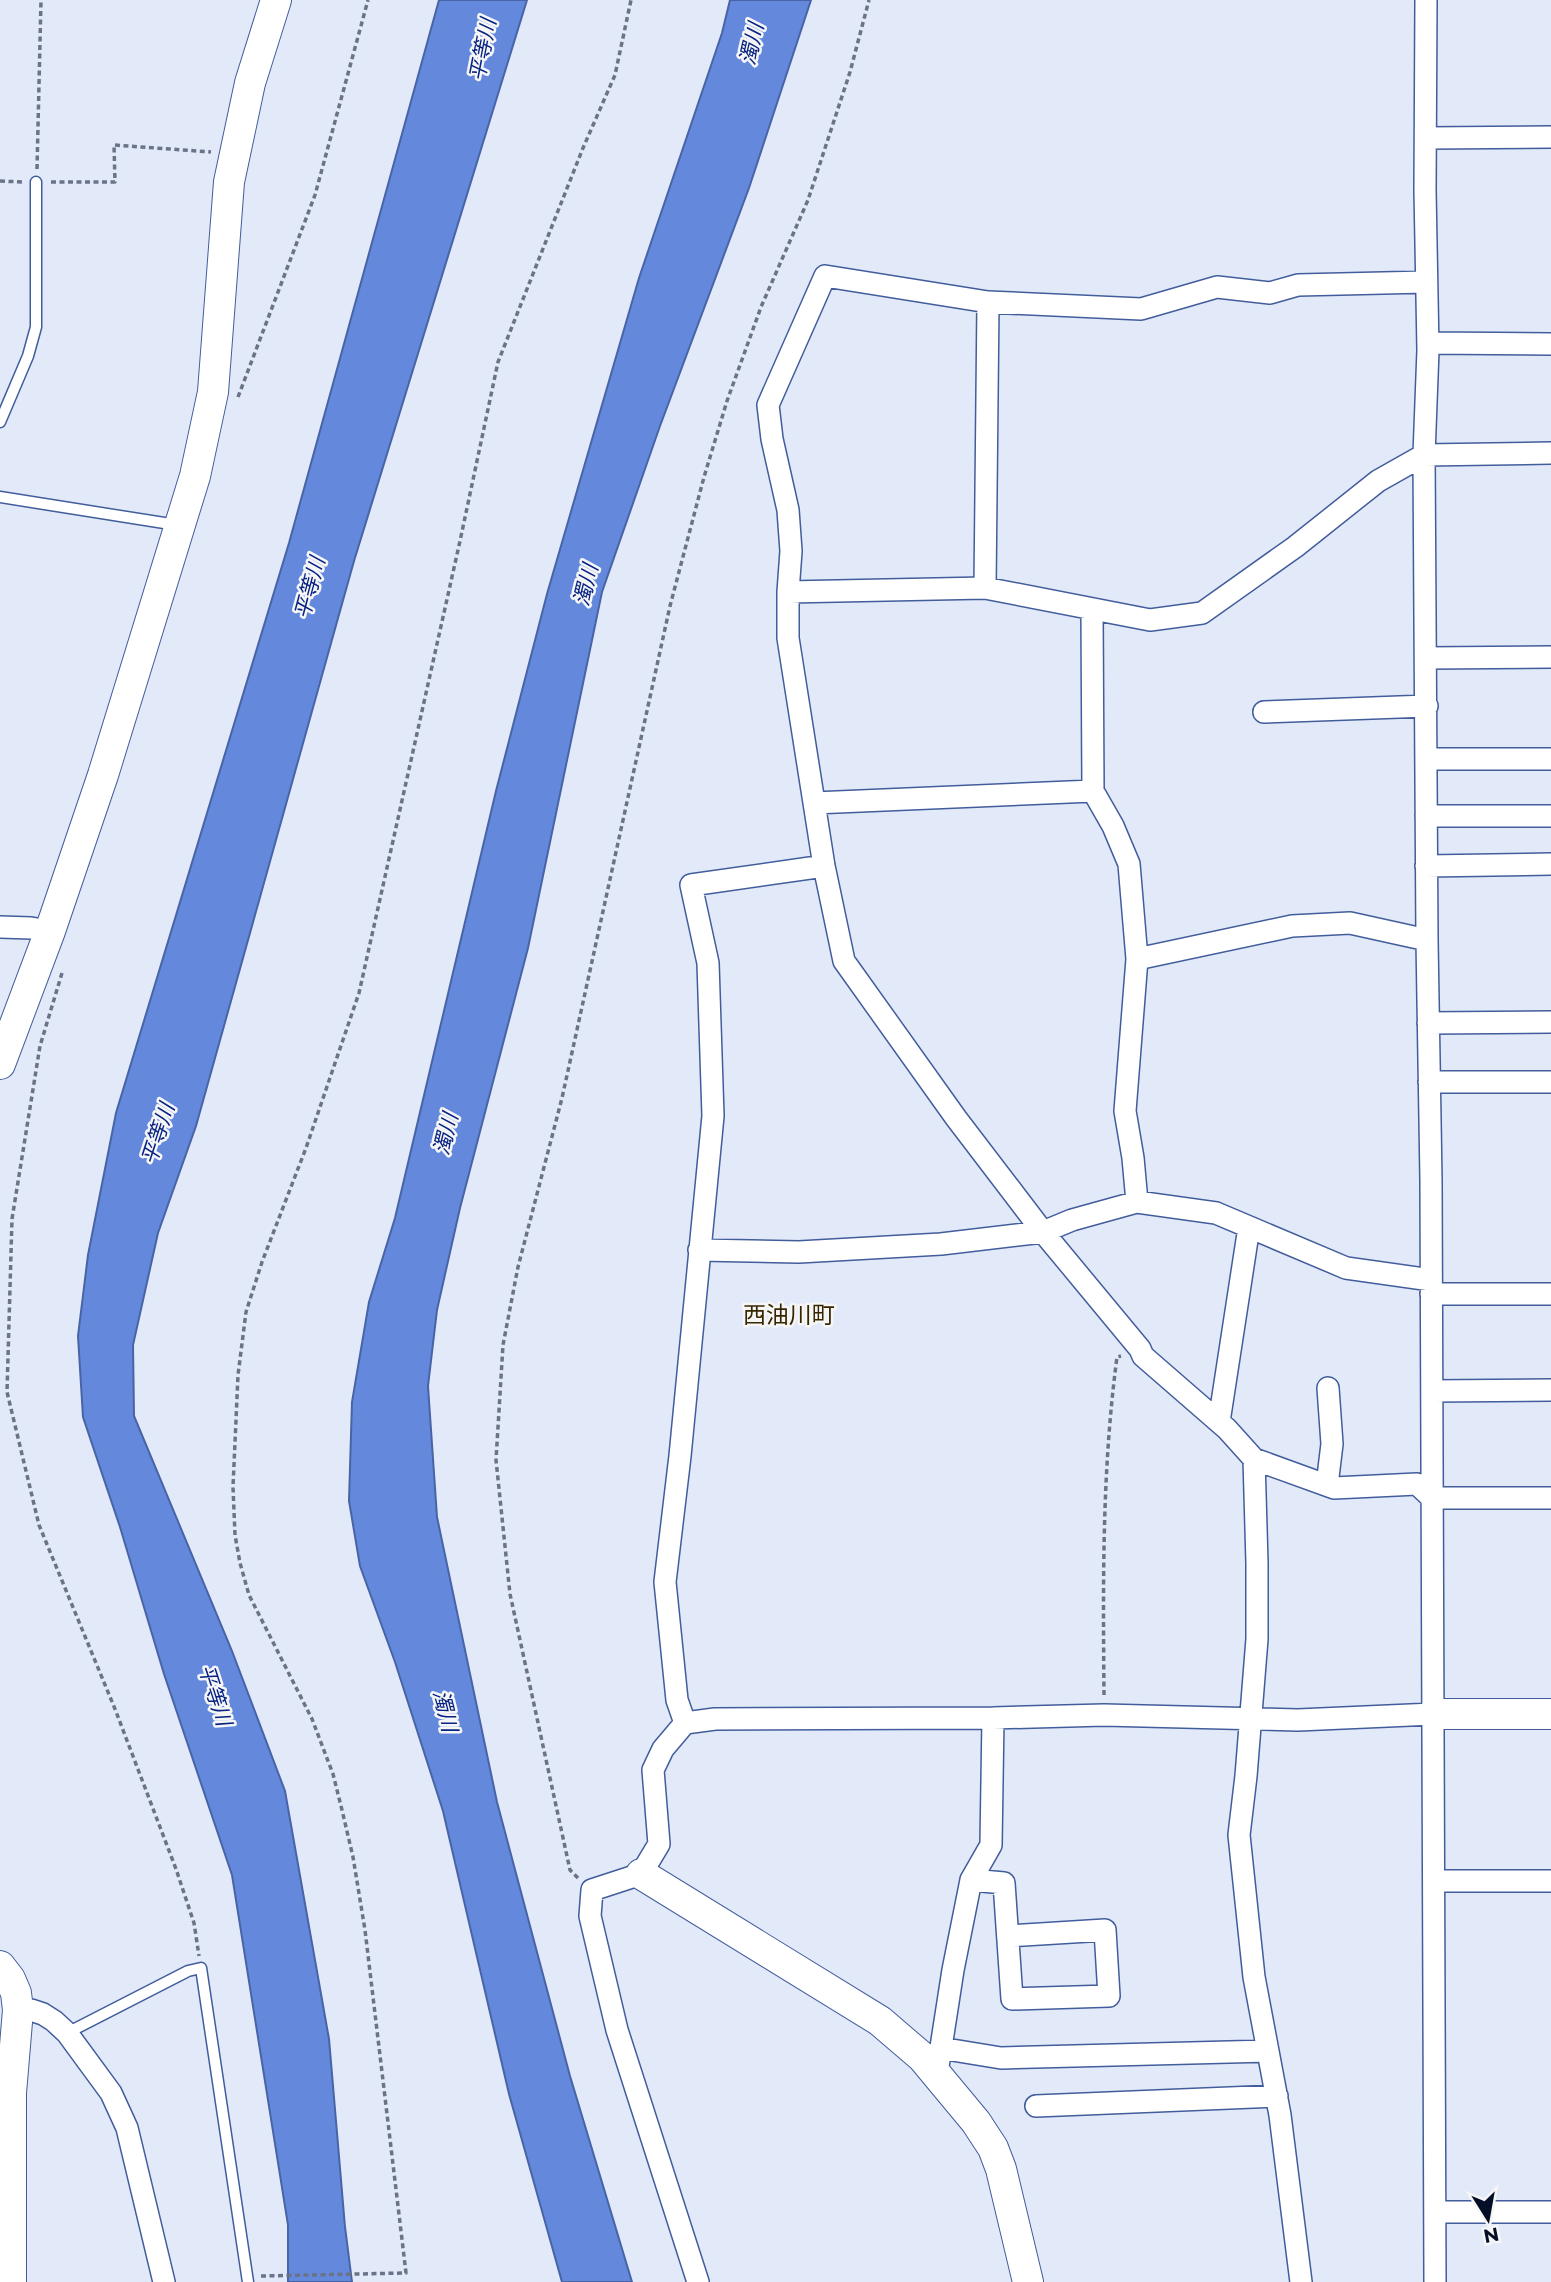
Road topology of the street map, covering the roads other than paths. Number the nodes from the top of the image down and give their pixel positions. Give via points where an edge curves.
1 (276, 0) edge
2 (1426, 0) edge
3 (1551, 137) edge
4 (1426, 138) junction
5 (36, 182) road end
6 (1426, 282) junction
7 (988, 302) junction
8 (1428, 343) junction
9 (1551, 344) edge
10 (0, 422) edge
11 (1551, 453) edge
12 (1424, 455) junction
13 (0, 497) edge
14 (178, 526) junction
15 (985, 588) junction
16 (788, 592) junction
17 (1092, 609) junction
18 (1551, 657) edge
19 (1426, 658) junction
20 (1427, 706) junction
21 (1264, 712) dead end
22 (1551, 759) edge
23 (1427, 760) junction
24 (1093, 791) junction
25 (814, 803) junction
26 (1426, 816) junction
27 (1551, 816) edge
28 (1551, 864) edge
29 (824, 866) junction
30 (1426, 866) junction
31 (0, 927) edge
32 (50, 931) junction
33 (1427, 940) junction
34 (1137, 958) junction
35 (1551, 1022) edge
36 (1428, 1023) junction
37 (0, 1064) edge
38 (1429, 1082) junction
39 (1551, 1082) edge
40 (1137, 1202) junction
41 (1249, 1227) junction
42 (1043, 1232) junction
43 (699, 1250) junction
44 (1431, 1287) junction
45 (1551, 1294) edge
46 (1328, 1388) dead end
47 (1551, 1390) edge
48 (1432, 1391) junction
49 (1219, 1422) junction
50 (1254, 1459) junction
51 (1327, 1485) junction
52 (1433, 1497) junction
53 (1551, 1498) edge
54 (1433, 1714) junction
55 (1551, 1714) edge
56 (1251, 1717) junction
57 (993, 1718) junction
58 (685, 1723) junction
59 (641, 1874) junction
60 (971, 1880) junction
61 (1434, 1881) junction
62 (1551, 1881) edge
63 (1008, 1936) junction
64 (0, 1966) edge
65 (18, 2010) junction
66 (67, 2033) junction
67 (1268, 2051) junction
68 (939, 2060) junction
69 (1277, 2096) junction
70 (1035, 2106) dead end
71 (1434, 2212) junction
72 (1551, 2212) edge
73 (248, 2279) edge
74 (11, 2282) edge
75 (164, 2282) edge
76 (698, 2282) edge
77 (1028, 2282) edge
78 (1301, 2282) edge
79 (1435, 2282) edge

1 - 14 street via 234,155 213,392
2 - 4 street
3 - 4 street
4 - 6 street
5 - 10 lane via 36,327
6 - 7 street via 1298,285 1270,293 1217,287 1140,309
6 - 8 street
7 - 15 street
7 - 16 street via 825,276 768,405 788,510
8 - 9 street
8 - 12 street
11 - 12 street
12 - 17 street via 1378,481 1202,613 1150,620
12 - 19 street
13 - 14 lane
14 - 32 street via 103,775
15 - 16 street
15 - 17 street
16 - 25 street via 788,638
17 - 24 street
18 - 19 street
19 - 20 street
20 - 21 street
20 - 23 street
22 - 23 street
23 - 26 street
24 - 25 street
24 - 34 street via 1129,863
25 - 29 street
26 - 27 street
26 - 30 street
28 - 30 street
29 - 42 street via 844,961
29 - 43 street via 691,886 708,963 713,1116
30 - 33 street
31 - 32 street
32 - 37 street
33 - 34 street via 1350,923 1292,926
33 - 36 street
34 - 40 street via 1125,1111
35 - 36 street
36 - 38 street
38 - 39 street
38 - 44 street
40 - 41 street via 1216,1213
40 - 42 street
41 - 44 street via 1346,1268
41 - 49 street
42 - 43 street via 928,1245 799,1252
42 - 49 street via 1143,1356
43 - 58 street via 665,1582 677,1700
44 - 45 street
44 - 48 street
46 - 51 street via 1332,1444
47 - 48 street
48 - 52 street
49 - 50 street
50 - 51 street
50 - 56 street via 1257,1601
51 - 52 street via 1416,1485
52 - 53 street
52 - 54 street
54 - 55 street
54 - 56 street via 1298,1720
54 - 61 street
56 - 57 street
56 - 67 street via 1239,1835 1254,1977
57 - 58 street via 715,1719
57 - 60 street via 991,1845
58 - 59 street via 663,1749 653,1770 659,1844
59 - 68 street via 880,2021 922,2057
59 - 76 street via 592,1890 590,1916 617,2030
60 - 63 street via 1004,1883
60 - 68 street
61 - 62 street
61 - 71 street
63 - 63 street via 1012,1999 1109,1996 1105,1930
64 - 65 street via 13,1986
65 - 66 street via 43,2014
65 - 74 street via 11,2093
66 - 73 lane via 201,1968
66 - 75 street via 111,2093 127,2128
67 - 68 street
67 - 69 street
68 - 77 street via 993,2148
69 - 70 street
69 - 78 street
71 - 72 street
71 - 79 street

